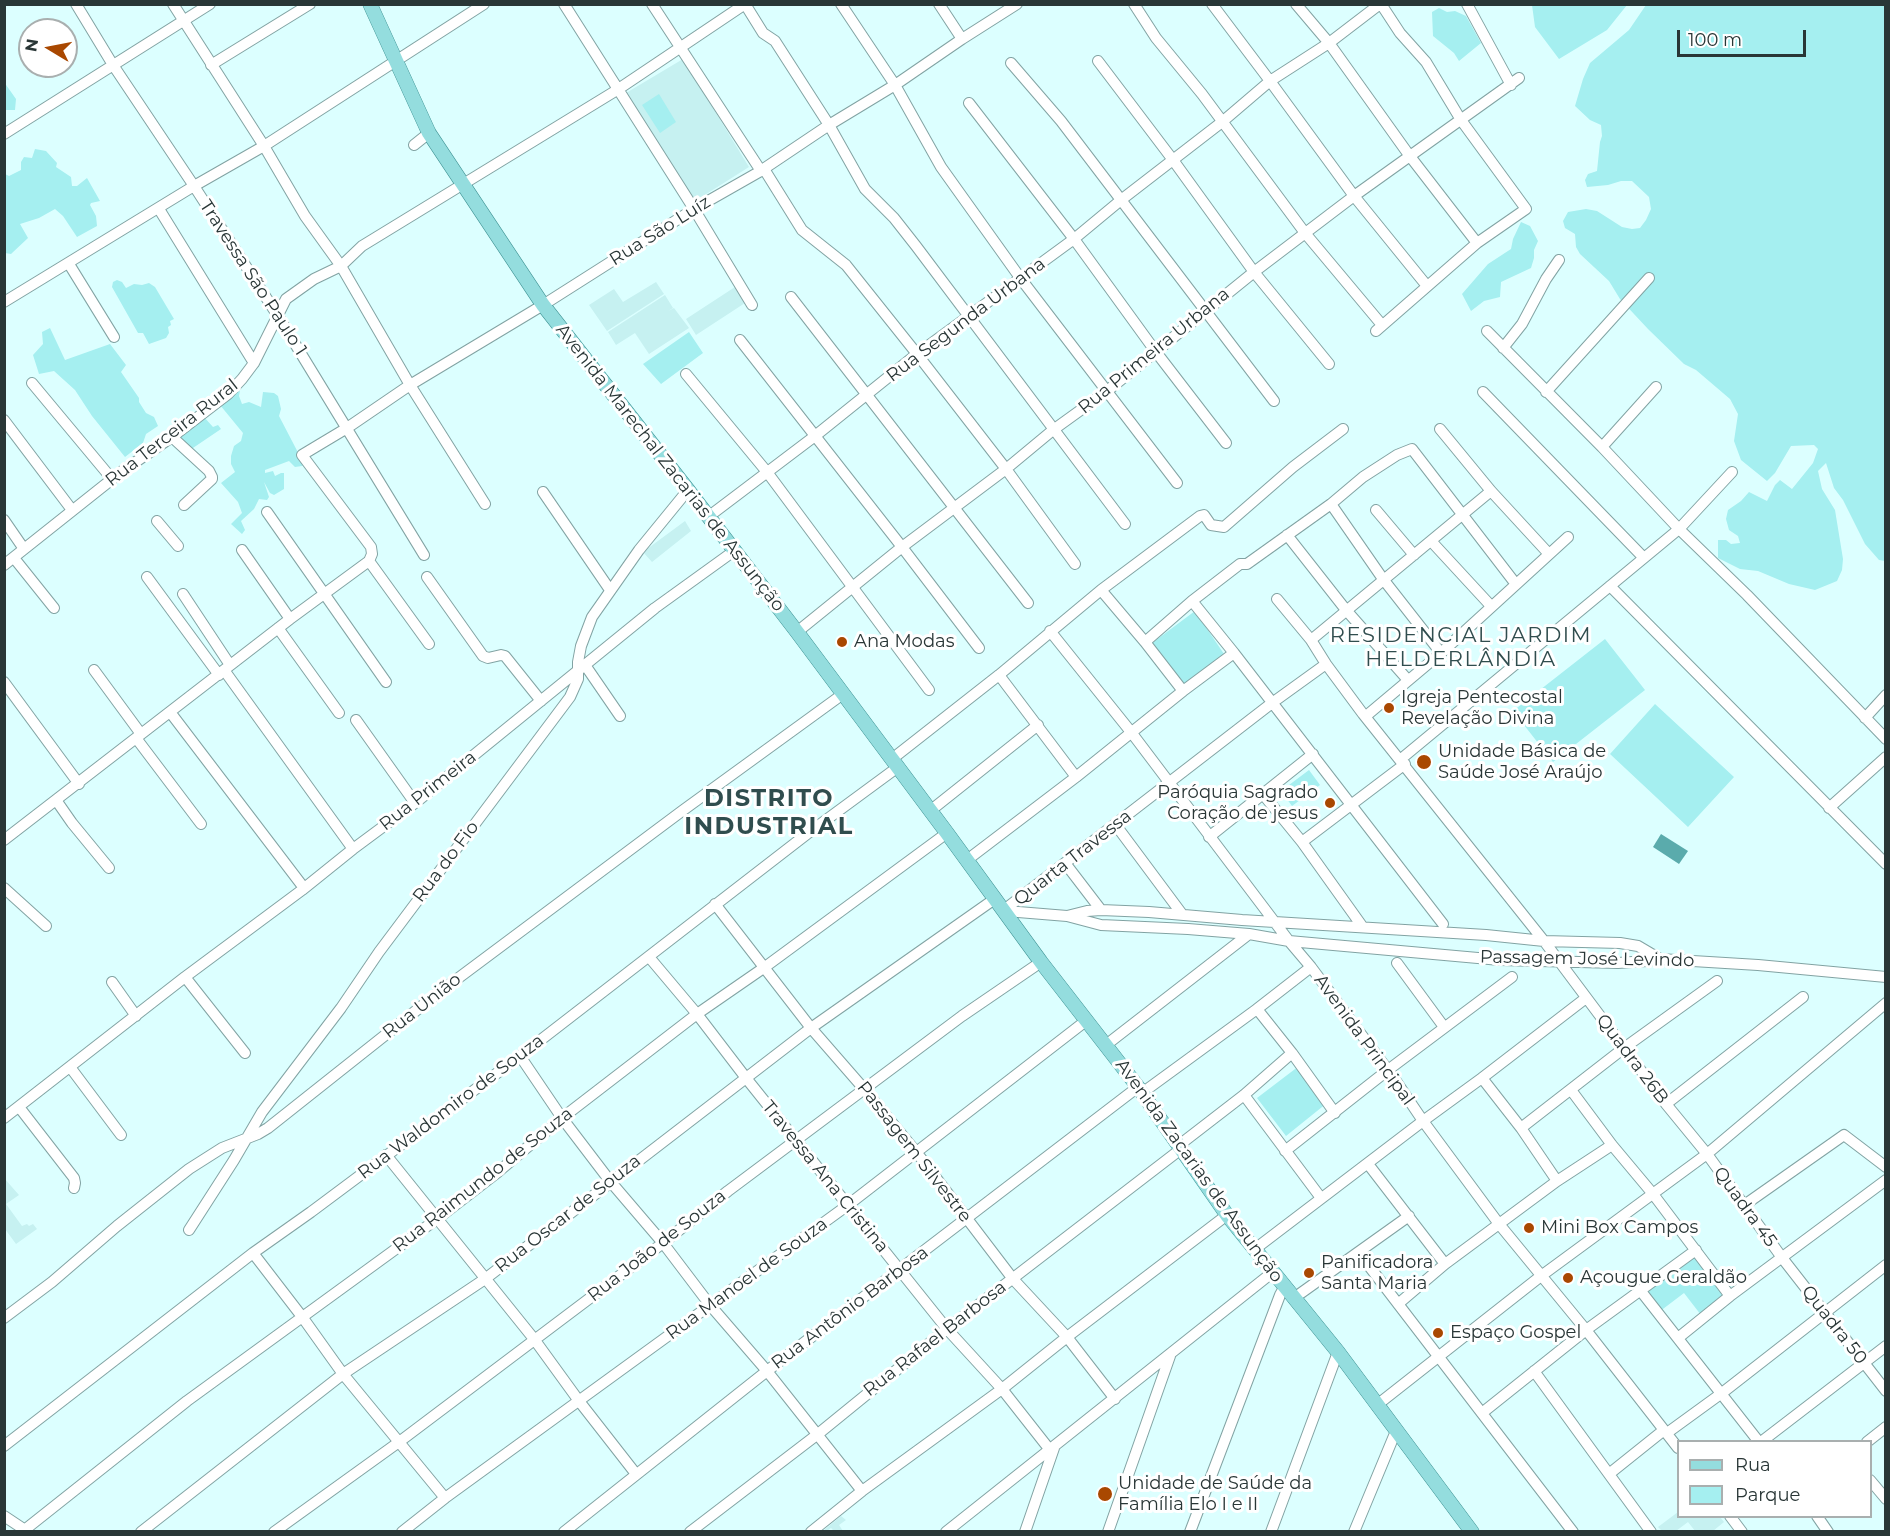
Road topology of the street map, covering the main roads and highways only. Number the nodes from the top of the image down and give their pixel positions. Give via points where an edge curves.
1 (370, 4) edge
2 (1005, 910) joint
3 (1472, 1532) edge

1 - 2 main road, Avenida Marechal Zacarias de Assunção via 429,133 543,305 797,632
2 - 3 main road, Avenida Zacarias de Assunção via 1140,1090 1227,1215 1338,1352

